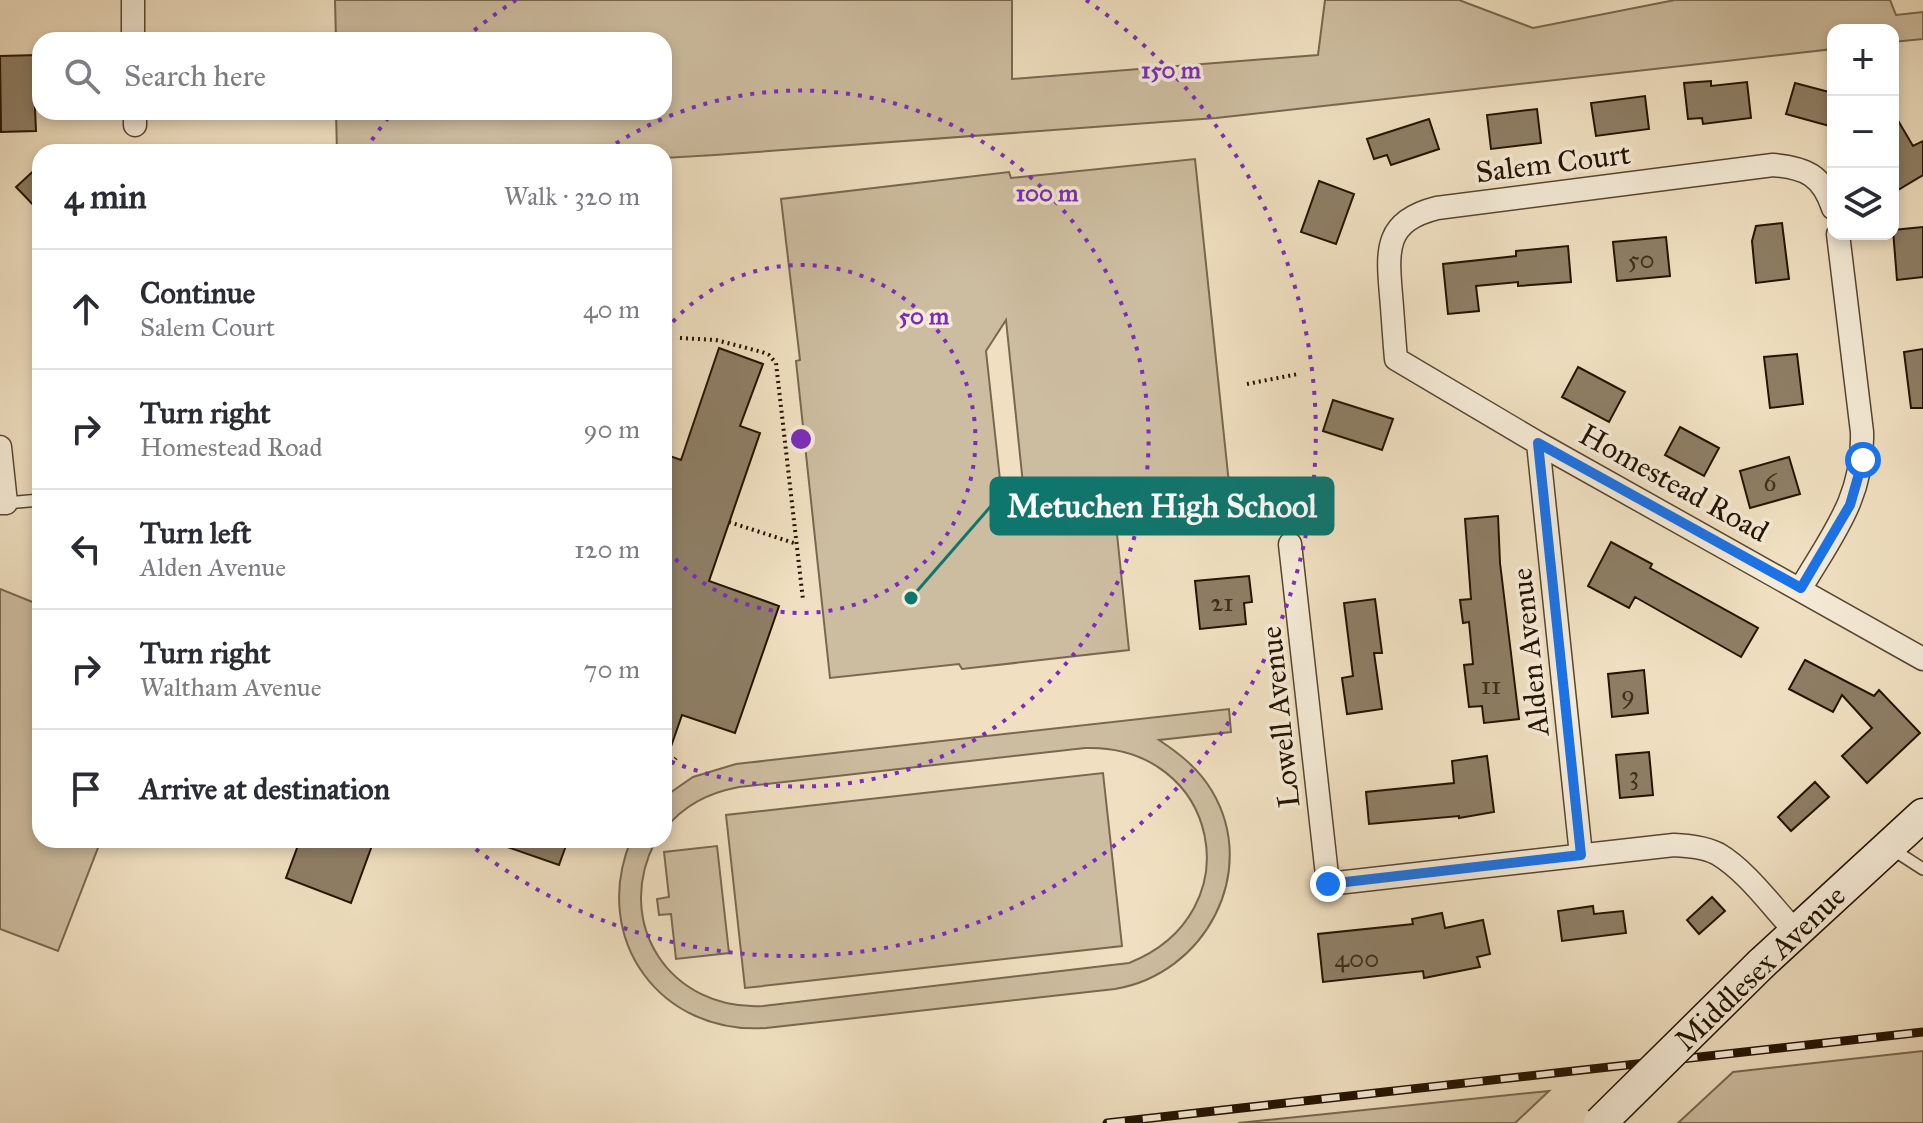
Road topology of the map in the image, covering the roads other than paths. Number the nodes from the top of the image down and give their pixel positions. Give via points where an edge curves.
1 (133, 0) edge
2 (133, 32) edge
3 (1827, 193) edge
4 (1839, 240) edge
5 (1396, 359) joint
6 (1538, 443) junction
7 (0, 447) edge
8 (32, 501) edge
9 (3, 503) edge
10 (1290, 544) dead end
11 (1801, 588) junction
12 (1923, 659) edge
13 (1923, 815) edge
14 (1889, 846) junction
15 (1581, 855) junction
16 (1923, 869) edge
17 (1796, 932) junction
18 (1600, 1123) edge

1 - 2 street
3 - 5 street, Salem Court via 1815,177 1796,167 1773,165 1416,213 1400,225 1388,259
4 - 11 street via 1863,460 1850,505
5 - 6 street, Homestead Road
6 - 11 street, Homestead Road
6 - 15 street, Alden Avenue
7 - 9 street
8 - 9 lane
10 - 15 street, Lowell Avenue via 1328,884
11 - 12 street, Homestead Road
13 - 14 main road, Middlesex Avenue
14 - 16 lane
14 - 17 main road, Middlesex Avenue
15 - 17 street via 1674,845 1716,853
17 - 18 main road, Middlesex Avenue, bridge

